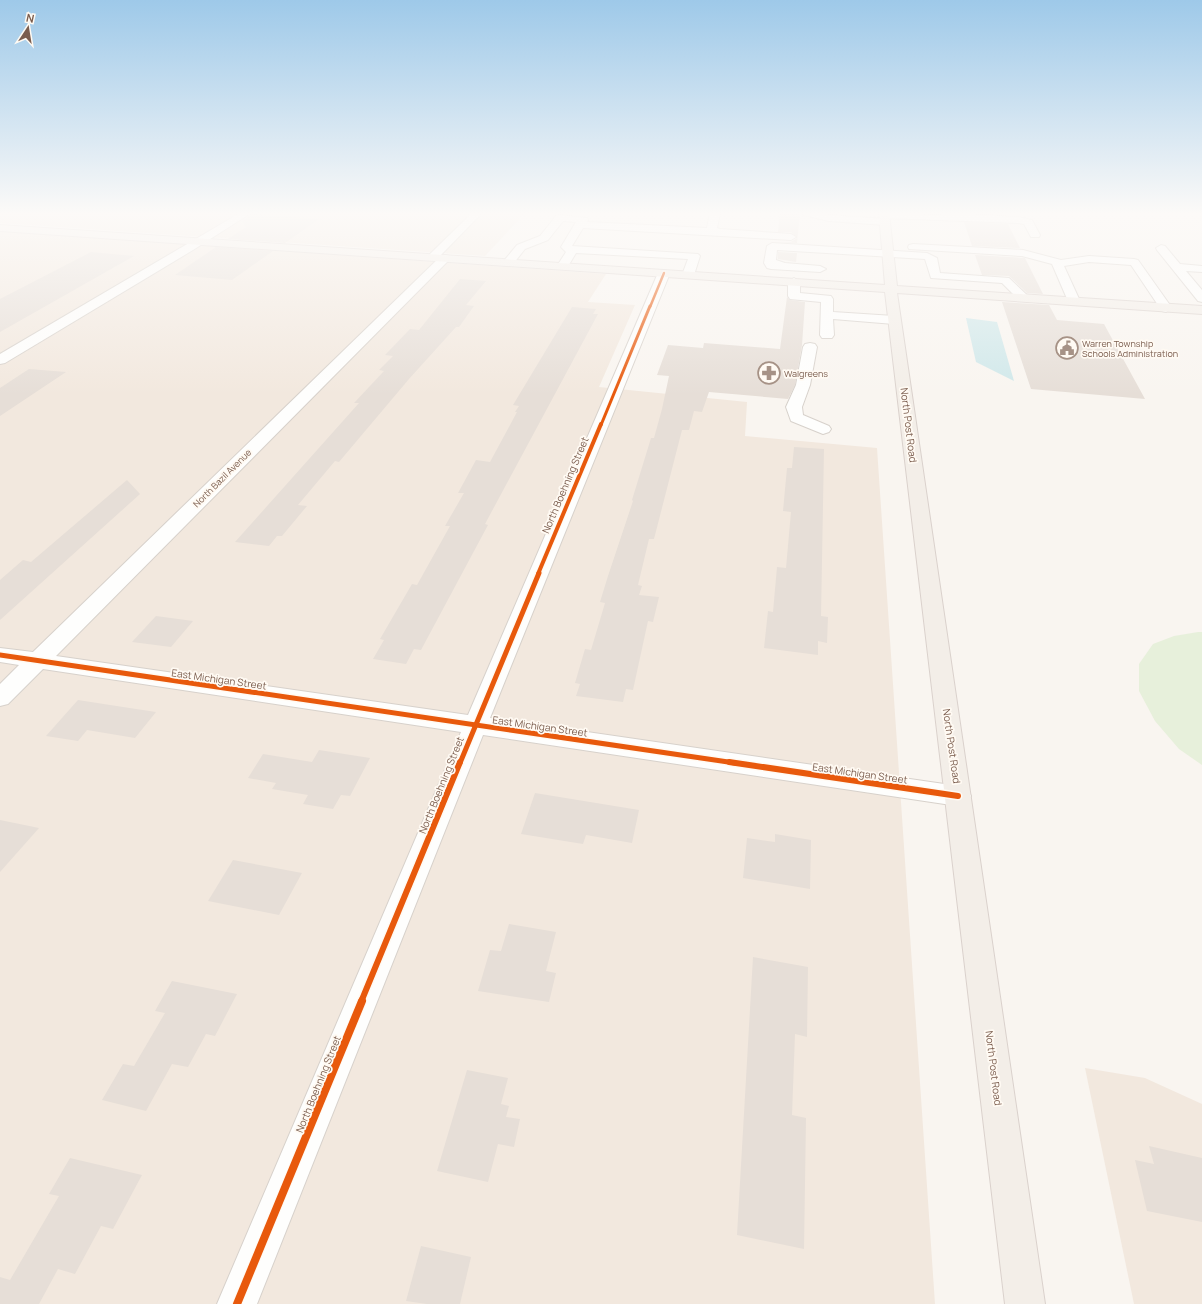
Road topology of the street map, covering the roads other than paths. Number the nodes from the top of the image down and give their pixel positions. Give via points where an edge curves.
1 (664, 273) edge
2 (144, 274) edge
3 (423, 274) edge
4 (674, 274) edge
5 (772, 274) edge
6 (820, 274) edge
7 (891, 274) edge
8 (935, 274) edge
9 (980, 274) edge
10 (1062, 274) edge
11 (1142, 274) edge
12 (1183, 274) edge
13 (688, 275) joint
14 (983, 279) junction
15 (771, 280) junction
16 (794, 282) junction
17 (823, 284) junction
18 (892, 289) junction
19 (1024, 298) junction
20 (1202, 298) edge
21 (1074, 301) junction
22 (1166, 308) junction
23 (1202, 310) edge
24 (827, 315) junction
25 (894, 320) junction
26 (827, 335) dead end
27 (810, 347) dead end
28 (0, 360) edge
29 (823, 429) dead end
30 (0, 656) edge
31 (37, 661) junction
32 (0, 698) edge
33 (475, 726) junction
34 (958, 796) junction
35 (237, 1304) edge
36 (1025, 1304) edge

1 - 33 street, North Boehning Street
2 - 28 street
3 - 31 street, North Bazil Avenue
4 - 13 main road
5 - 15 street
6 - 17 street
7 - 18 main road, North Post Road
8 - 14 street via 935,276
9 - 14 street
10 - 21 street
11 - 22 street
12 - 20 street
13 - 15 main road
14 - 19 street via 1005,280
15 - 16 main road
16 - 17 main road
16 - 24 street via 794,296 828,299
17 - 18 main road
18 - 19 main road
18 - 25 main road, North Post Road
19 - 21 main road
21 - 22 main road
22 - 23 main road
24 - 25 street
24 - 26 street
25 - 34 main road, North Post Road
27 - 29 street via 803,385 794,407 796,418
30 - 31 street, East Michigan Street
31 - 32 street, North Bazil Avenue
31 - 33 street, East Michigan Street
33 - 34 street, East Michigan Street
33 - 35 street, North Boehning Street
34 - 36 main road, North Post Road

